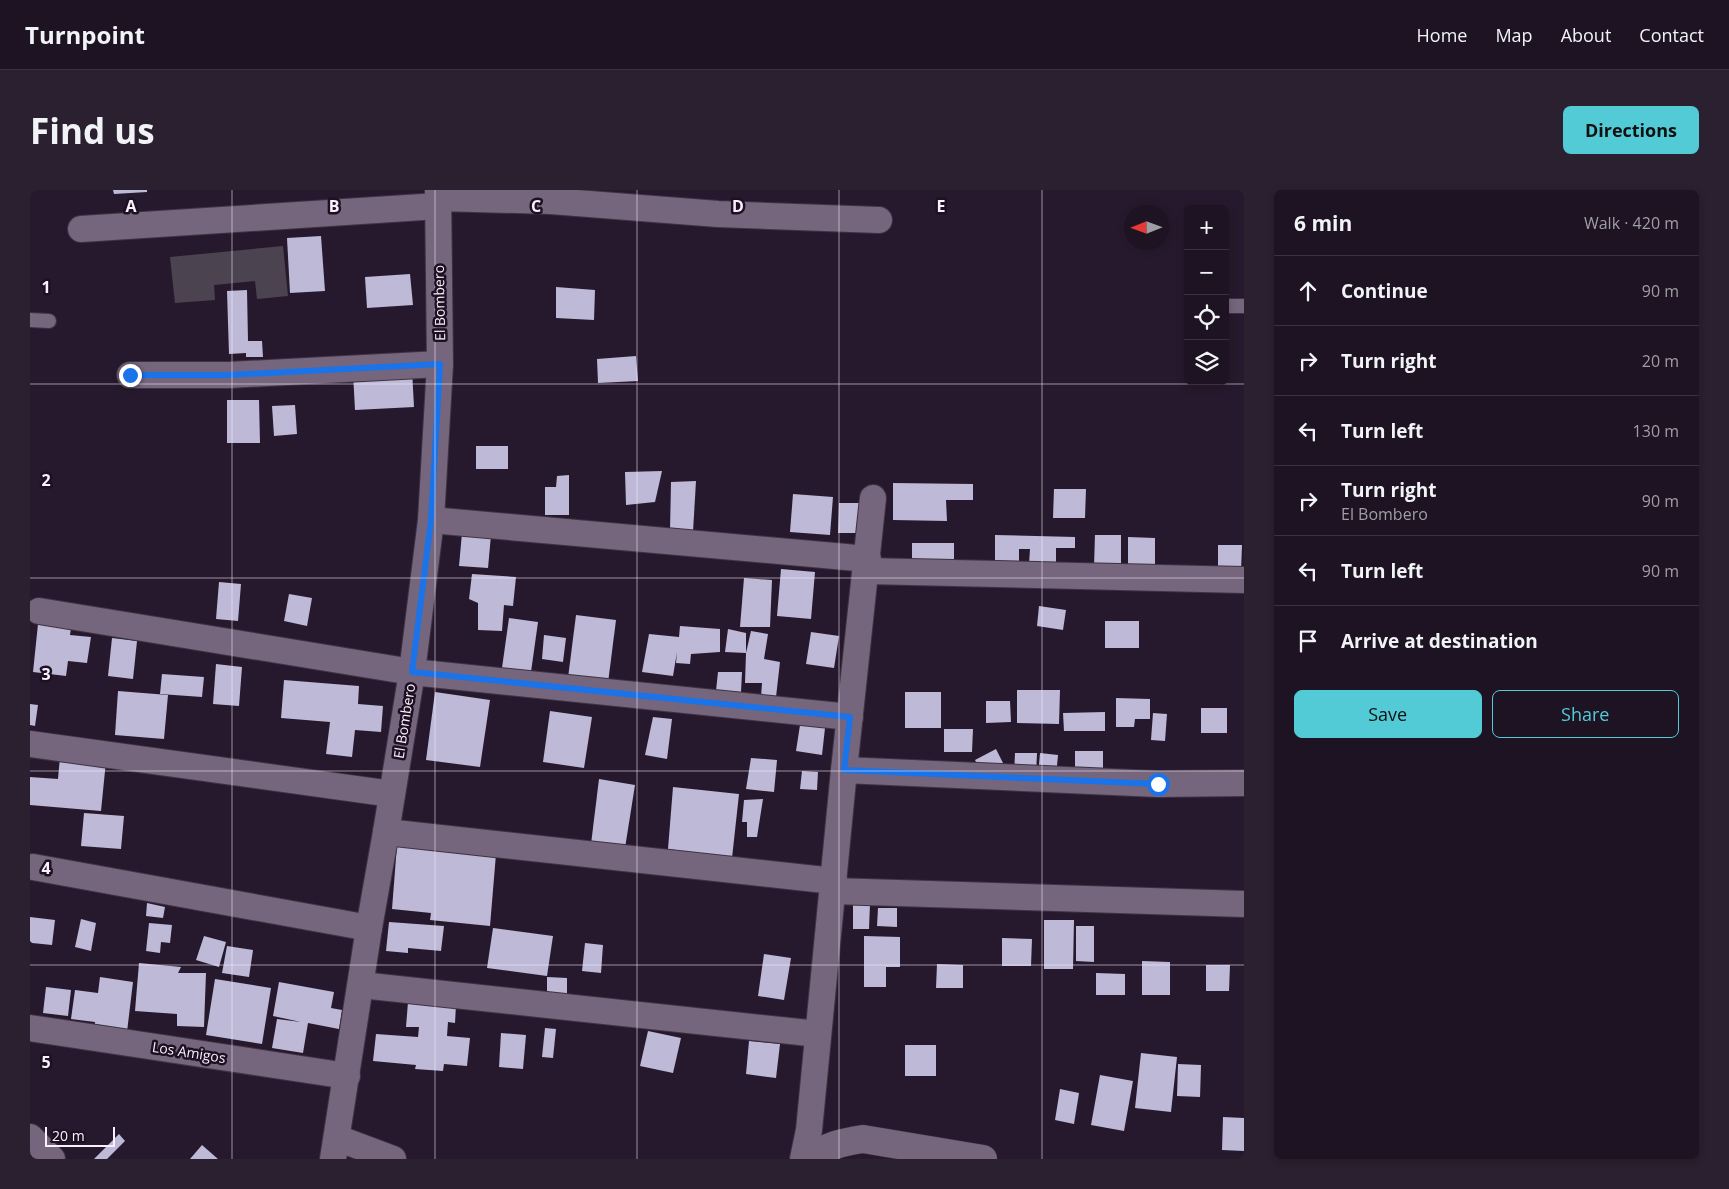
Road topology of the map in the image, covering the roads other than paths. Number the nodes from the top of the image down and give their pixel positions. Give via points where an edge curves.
1 (438, 198) edge
2 (879, 220) dead end
3 (81, 229) dead end
4 (1229, 306) dead end
5 (1244, 306) edge
6 (30, 320) edge
7 (49, 321) dead end
8 (440, 364) junction
9 (130, 375) dead end
10 (873, 498) dead end
11 (431, 520) junction
12 (867, 565) junction
13 (1244, 580) edge
14 (39, 611) dead end
15 (412, 672) junction
16 (850, 717) junction
17 (30, 744) edge
18 (844, 770) junction
19 (1244, 783) edge
20 (392, 794) junction
21 (386, 832) junction
22 (33, 867) dead end
23 (833, 886) junction
24 (1244, 904) edge
25 (369, 928) junction
26 (361, 986) junction
27 (30, 1028) edge
28 (818, 1034) junction
29 (347, 1076) junction
30 (810, 1130) junction
31 (30, 1137) edge
32 (863, 1139) junction
33 (335, 1148) edge
34 (52, 1159) edge
35 (393, 1159) edge
36 (803, 1159) edge
37 (812, 1159) edge
38 (983, 1159) edge

1 - 2 street via 551,201 718,214
1 - 3 street
1 - 8 street, El Bombero
4 - 5 lane
6 - 7 lane
8 - 9 street via 228,375
8 - 11 street, El Bombero
10 - 12 street
11 - 12 street
11 - 15 street, El Bombero
12 - 13 street
12 - 16 street
14 - 15 street
15 - 16 street
15 - 20 street, El Bombero
16 - 18 street
17 - 20 street
18 - 19 street via 1158,784
18 - 23 street
20 - 21 street, El Bombero
21 - 23 street
21 - 25 street, El Bombero
22 - 25 street
23 - 24 street
23 - 28 street
25 - 26 street, El Bombero
26 - 28 street
26 - 29 street, El Bombero
27 - 29 street, Los Amigos
28 - 30 street
29 - 33 street, El Bombero
30 - 32 street
30 - 36 street
31 - 34 street
32 - 37 main road via 831,1146
32 - 38 main road
33 - 35 street

